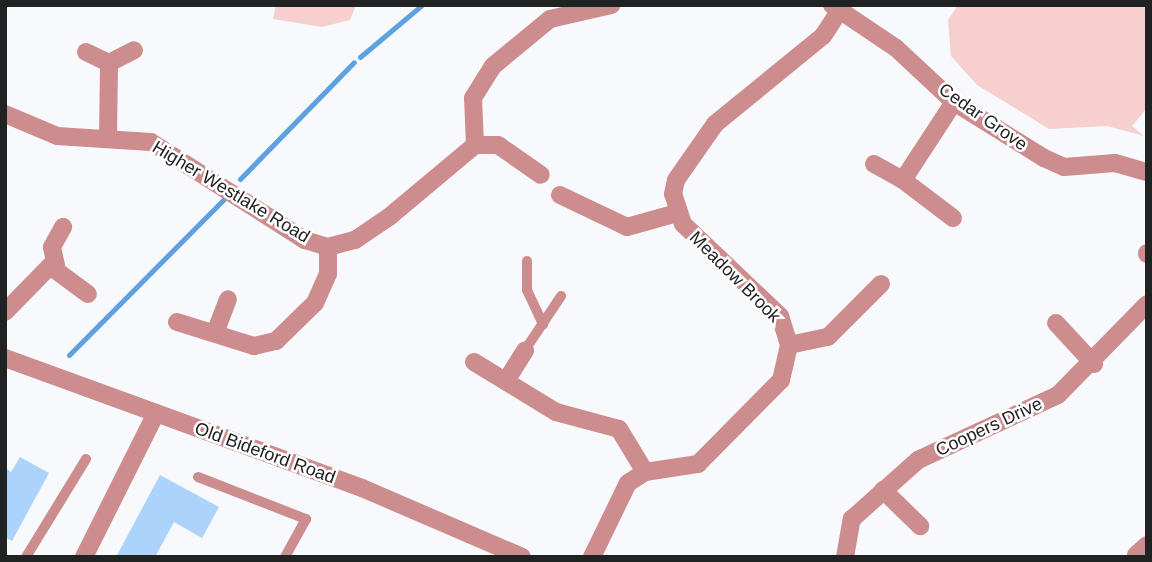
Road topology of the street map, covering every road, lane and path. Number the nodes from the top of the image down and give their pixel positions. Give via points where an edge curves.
1 (611, 5) edge
2 (835, 8) edge
3 (134, 50) dead end
4 (86, 52) dead end
5 (110, 62) junction
6 (954, 102) junction
7 (5, 114) edge
8 (108, 137) junction
9 (475, 145) junction
10 (874, 164) dead end
11 (1147, 172) edge
12 (541, 175) dead end
13 (903, 180) junction
14 (560, 195) dead end
15 (677, 213) junction
16 (953, 218) dead end
17 (63, 227) dead end
18 (328, 247) junction
19 (527, 261) dead end
20 (56, 265) junction
21 (881, 284) dead end
22 (88, 295) dead end
23 (561, 296) dead end
24 (228, 299) dead end
25 (1147, 304) edge
26 (5, 312) edge
27 (177, 322) dead end
28 (1056, 323) dead end
29 (543, 324) junction
30 (215, 333) junction
31 (789, 345) junction
32 (525, 350) joint
33 (5, 358) edge
34 (474, 362) dead end
35 (1094, 364) junction
36 (506, 381) junction
37 (156, 413) junction
38 (86, 458) dead end
39 (645, 472) junction
40 (198, 477) dead end
41 (883, 490) junction
42 (920, 526) dead end
43 (26, 557) edge
44 (84, 557) edge
45 (285, 557) edge
46 (522, 557) edge
47 (592, 557) edge
48 (845, 557) edge

1 - 9 street via 550,19 493,66 473,98
2 - 6 street, Cedar Grove via 885,40
2 - 15 street, Meadow Brook via 822,36 715,124 676,180
3 - 5 street
4 - 5 street
5 - 8 street
6 - 11 street, Cedar Grove via 1064,167 1115,163
6 - 13 street
7 - 8 street, Higher Westlake Road via 57,136
8 - 18 street, Higher Westlake Road via 152,142 305,240
9 - 12 street via 498,145
9 - 18 street, Higher Westlake Road via 389,217 355,240
10 - 13 street
13 - 16 street
14 - 15 street, Meadow Brook via 627,227
15 - 31 street, Meadow Brook via 780,316
17 - 20 street via 52,247
18 - 30 street via 328,274 315,303 286,334 254,346
19 - 29 lane via 527,290
20 - 22 street
20 - 26 street
21 - 31 street via 828,337
23 - 29 lane
24 - 30 street
25 - 35 street, Coopers Drive
27 - 30 street
28 - 35 street
29 - 32 lane
31 - 39 street, Meadow Brook via 781,380 710,455 698,464
32 - 36 street
33 - 37 street, Old Bideford Road
34 - 36 street
35 - 41 street, Coopers Drive via 1058,395 918,460
36 - 39 street via 556,411 619,429
37 - 44 street
37 - 46 street, Old Bideford Road via 362,488
38 - 43 lane
39 - 47 street via 619,497
40 - 45 lane via 306,519
41 - 42 street
41 - 48 street, Coopers Drive via 852,519

